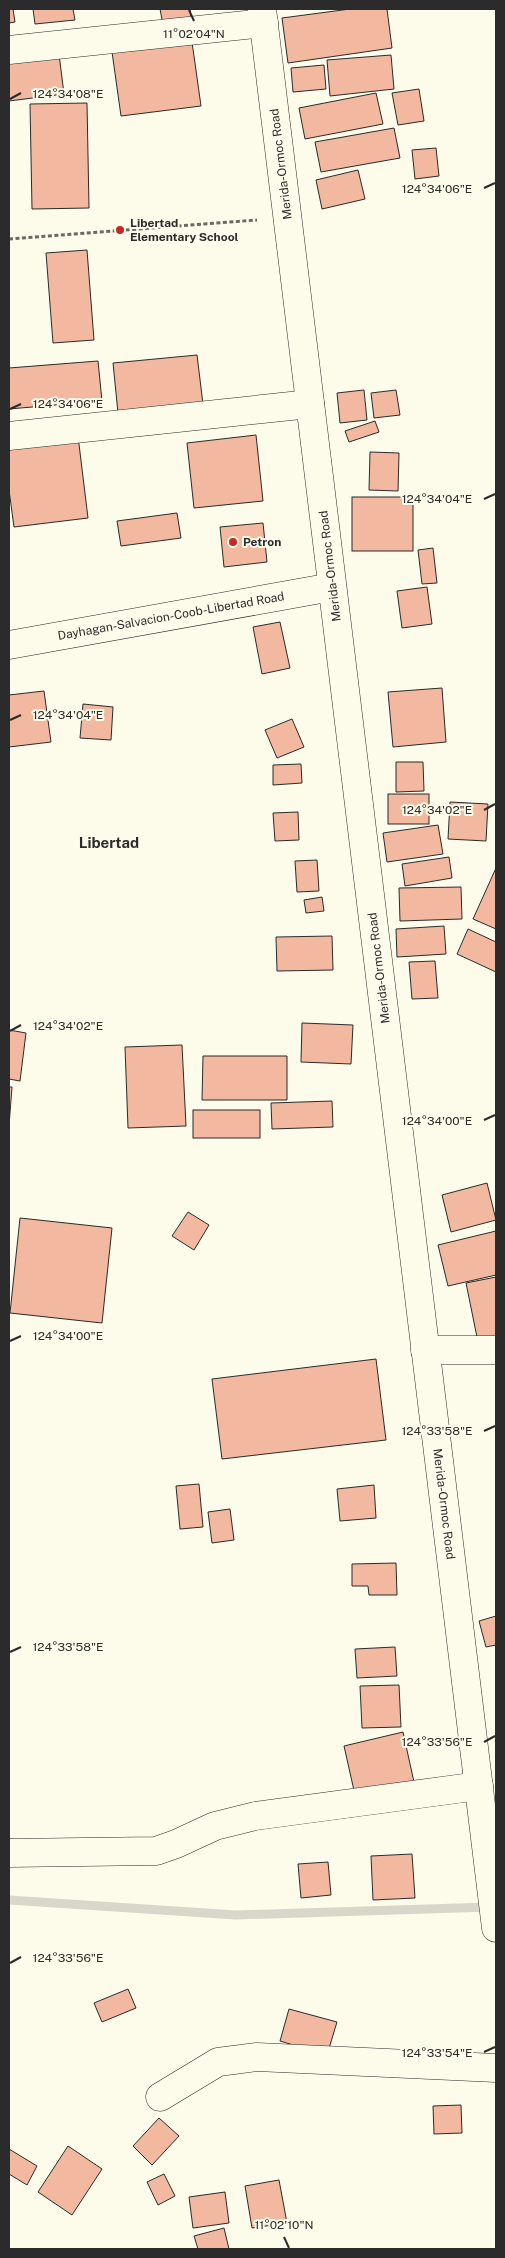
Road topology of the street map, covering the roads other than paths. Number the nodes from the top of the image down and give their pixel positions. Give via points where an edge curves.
1 (263, 16) edge
2 (9, 50) edge
3 (310, 404) junction
4 (9, 436) edge
5 (332, 587) junction
6 (9, 645) edge
7 (425, 1350) junction
8 (496, 1350) edge
9 (479, 1786) junction
10 (9, 1853) edge
11 (496, 1928) edge
12 (496, 2068) edge
13 (160, 2097) dead end

1 - 2 main road
1 - 3 main road, Merida-Ormoc Road
3 - 4 main road
3 - 5 main road, Merida-Ormoc Road
5 - 6 main road, Dayhagan-Salvacion-Coob-Libertad Road
5 - 7 main road, Merida-Ormoc Road
7 - 8 main road
7 - 9 main road, Merida-Ormoc Road
9 - 10 main road via 255,1816 215,1826 156,1851
9 - 11 main road, Merida-Ormoc Road
12 - 13 main road via 257,2056 218,2062

